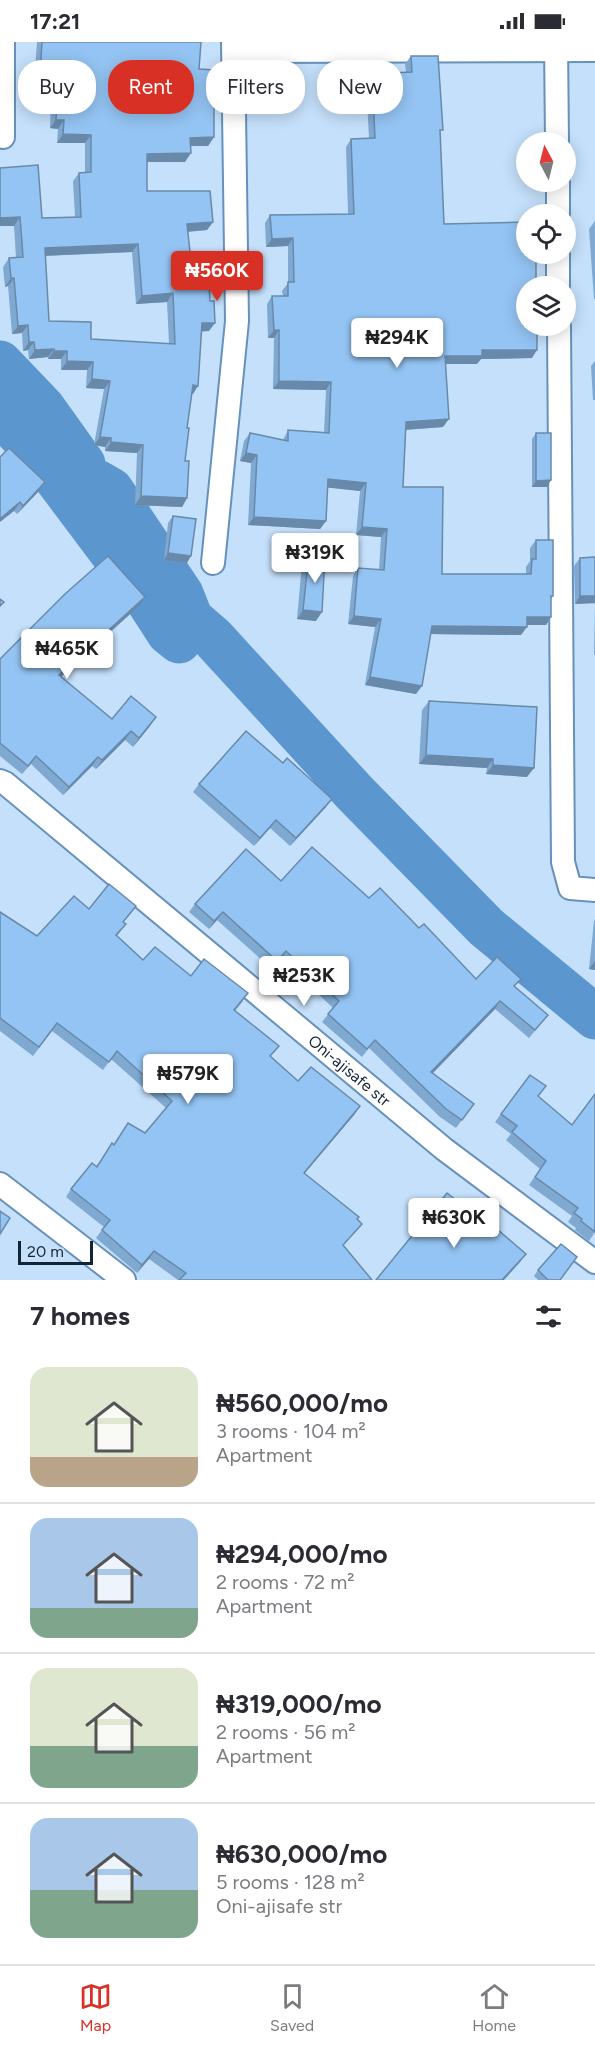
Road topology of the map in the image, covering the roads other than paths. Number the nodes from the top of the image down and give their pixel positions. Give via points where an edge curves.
1 (3, 42) edge
2 (556, 46) edge
3 (233, 47) edge
4 (595, 50) edge
5 (557, 132) edge
6 (3, 137) dead end
7 (559, 336) edge
8 (213, 563) dead end
9 (0, 781) edge
10 (595, 890) edge
11 (0, 1184) edge
12 (595, 1262) edge
13 (124, 1280) edge

1 - 6 street
2 - 3 street
2 - 4 street
2 - 5 street
3 - 8 street via 237,321
7 - 10 street via 563,862 570,888
9 - 12 street, Oni-ajisafe str via 444,1149
11 - 13 street

